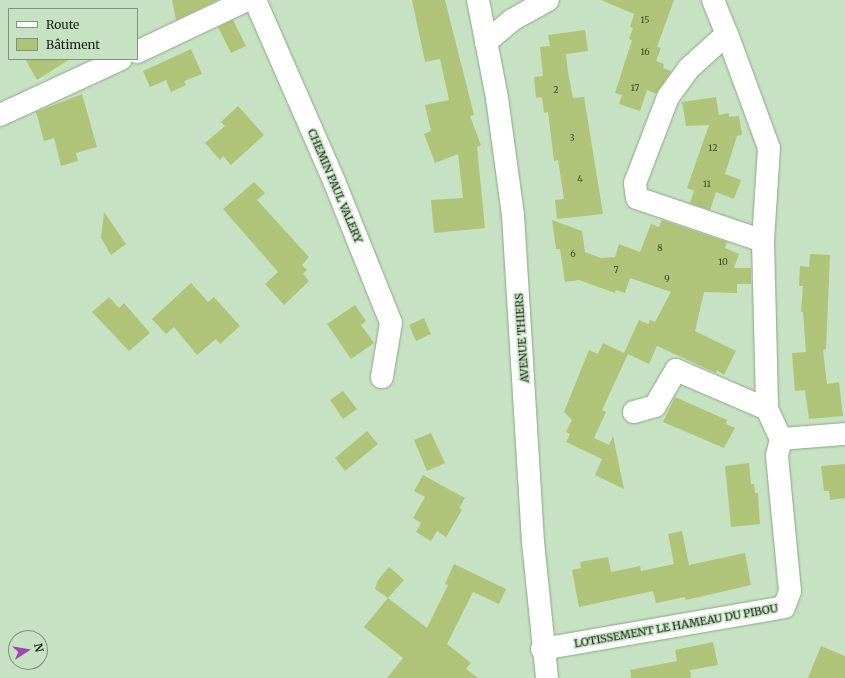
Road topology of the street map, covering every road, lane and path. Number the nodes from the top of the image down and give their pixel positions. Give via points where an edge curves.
1 (247, 0) edge
2 (255, 0) edge
3 (478, 0) edge
4 (548, 0) edge
5 (713, 0) edge
6 (727, 34) junction
7 (486, 42) junction
8 (138, 52) edge
9 (119, 60) edge
10 (0, 116) edge
11 (763, 241) junction
12 (382, 377) dead end
13 (767, 409) junction
14 (634, 412) dead end
15 (845, 434) edge
16 (781, 439) junction
17 (542, 649) junction
18 (547, 678) edge

1 - 8 street
2 - 12 street, CHEMIN PAUL VALERY via 334,181 390,323
3 - 7 street, AVENUE THIERS
4 - 7 street via 512,20
5 - 6 street
6 - 11 street via 768,148
6 - 11 street via 688,69 668,97 635,183 637,198
7 - 17 street, AVENUE THIERS via 497,98 513,214
9 - 10 street
11 - 13 street
13 - 14 street via 676,370 655,406
13 - 16 street
15 - 16 street
16 - 17 street, LOTISSEMENT LE HAMEAU DU PIBOU via 777,456 790,591 784,607
17 - 18 street, AVENUE THIERS

